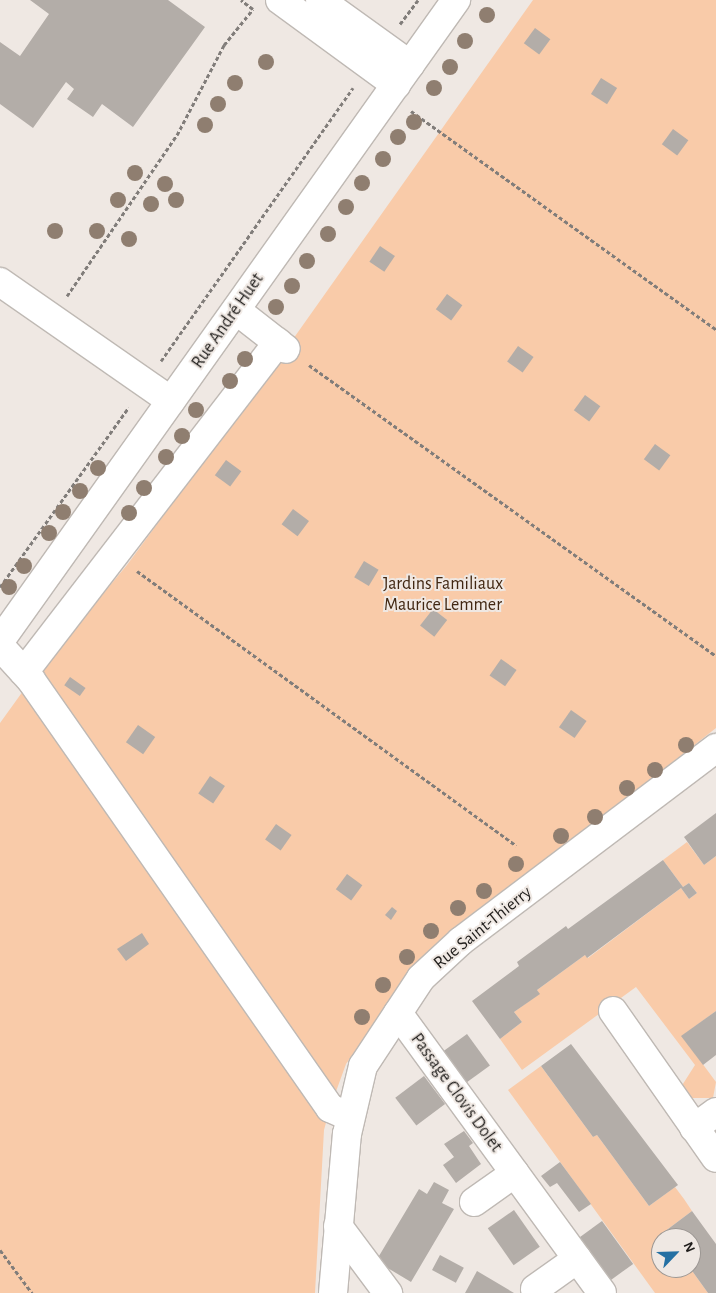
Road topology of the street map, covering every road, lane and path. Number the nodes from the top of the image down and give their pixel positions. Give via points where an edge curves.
1 (241, 0) edge
2 (280, 0) edge
3 (320, 0) edge
4 (418, 0) edge
5 (456, 0) edge
6 (376, 56) junction
7 (398, 82) junction
8 (0, 282) edge
9 (236, 310) junction
10 (51, 319) junction
11 (716, 329) edge
12 (282, 346) junction
13 (145, 384) junction
14 (171, 401) junction
15 (113, 556) junction
16 (0, 587) edge
17 (0, 641) edge
18 (0, 646) edge
19 (716, 656) edge
20 (24, 672) junction
21 (716, 748) edge
22 (516, 845) dead end
23 (613, 1011) dead end
24 (398, 1013) junction
25 (716, 1112) edge
26 (350, 1117) junction
27 (694, 1128) junction
28 (716, 1158) edge
29 (515, 1173) junction
30 (474, 1202) dead end
31 (338, 1226) junction
32 (0, 1250) edge
33 (577, 1259) junction
34 (535, 1289) dead end
35 (32, 1293) edge
36 (333, 1293) edge
37 (388, 1293) edge
38 (602, 1293) edge

1 - 10 path via 253,9 224,45 177,135
2 - 6 street
3 - 6 street
4 - 6 path
5 - 7 street, Rue André Huet
6 - 7 street
6 - 13 path
7 - 9 street, Rue André Huet
7 - 11 path
8 - 10 street
9 - 12 street
9 - 14 street, Rue André Huet
10 - 13 street
12 - 15 street
12 - 19 path
13 - 14 street
13 - 16 path
14 - 17 street, Rue André Huet
15 - 20 street
15 - 22 path
18 - 20 street
20 - 26 street via 330,1108
21 - 24 street, Rue Saint-Thierry via 461,941 422,978
23 - 27 street
24 - 26 street, Rue Saint-Thierry via 363,1066
24 - 29 street, Passage Clovis Dolet
25 - 27 street
26 - 31 street, Rue Saint-Thierry
27 - 28 street
29 - 30 street
29 - 33 street, Passage Clovis Dolet
31 - 36 street, Rue Saint-Thierry
31 - 37 street
32 - 35 path
33 - 34 street
33 - 38 street, Passage Clovis Dolet

